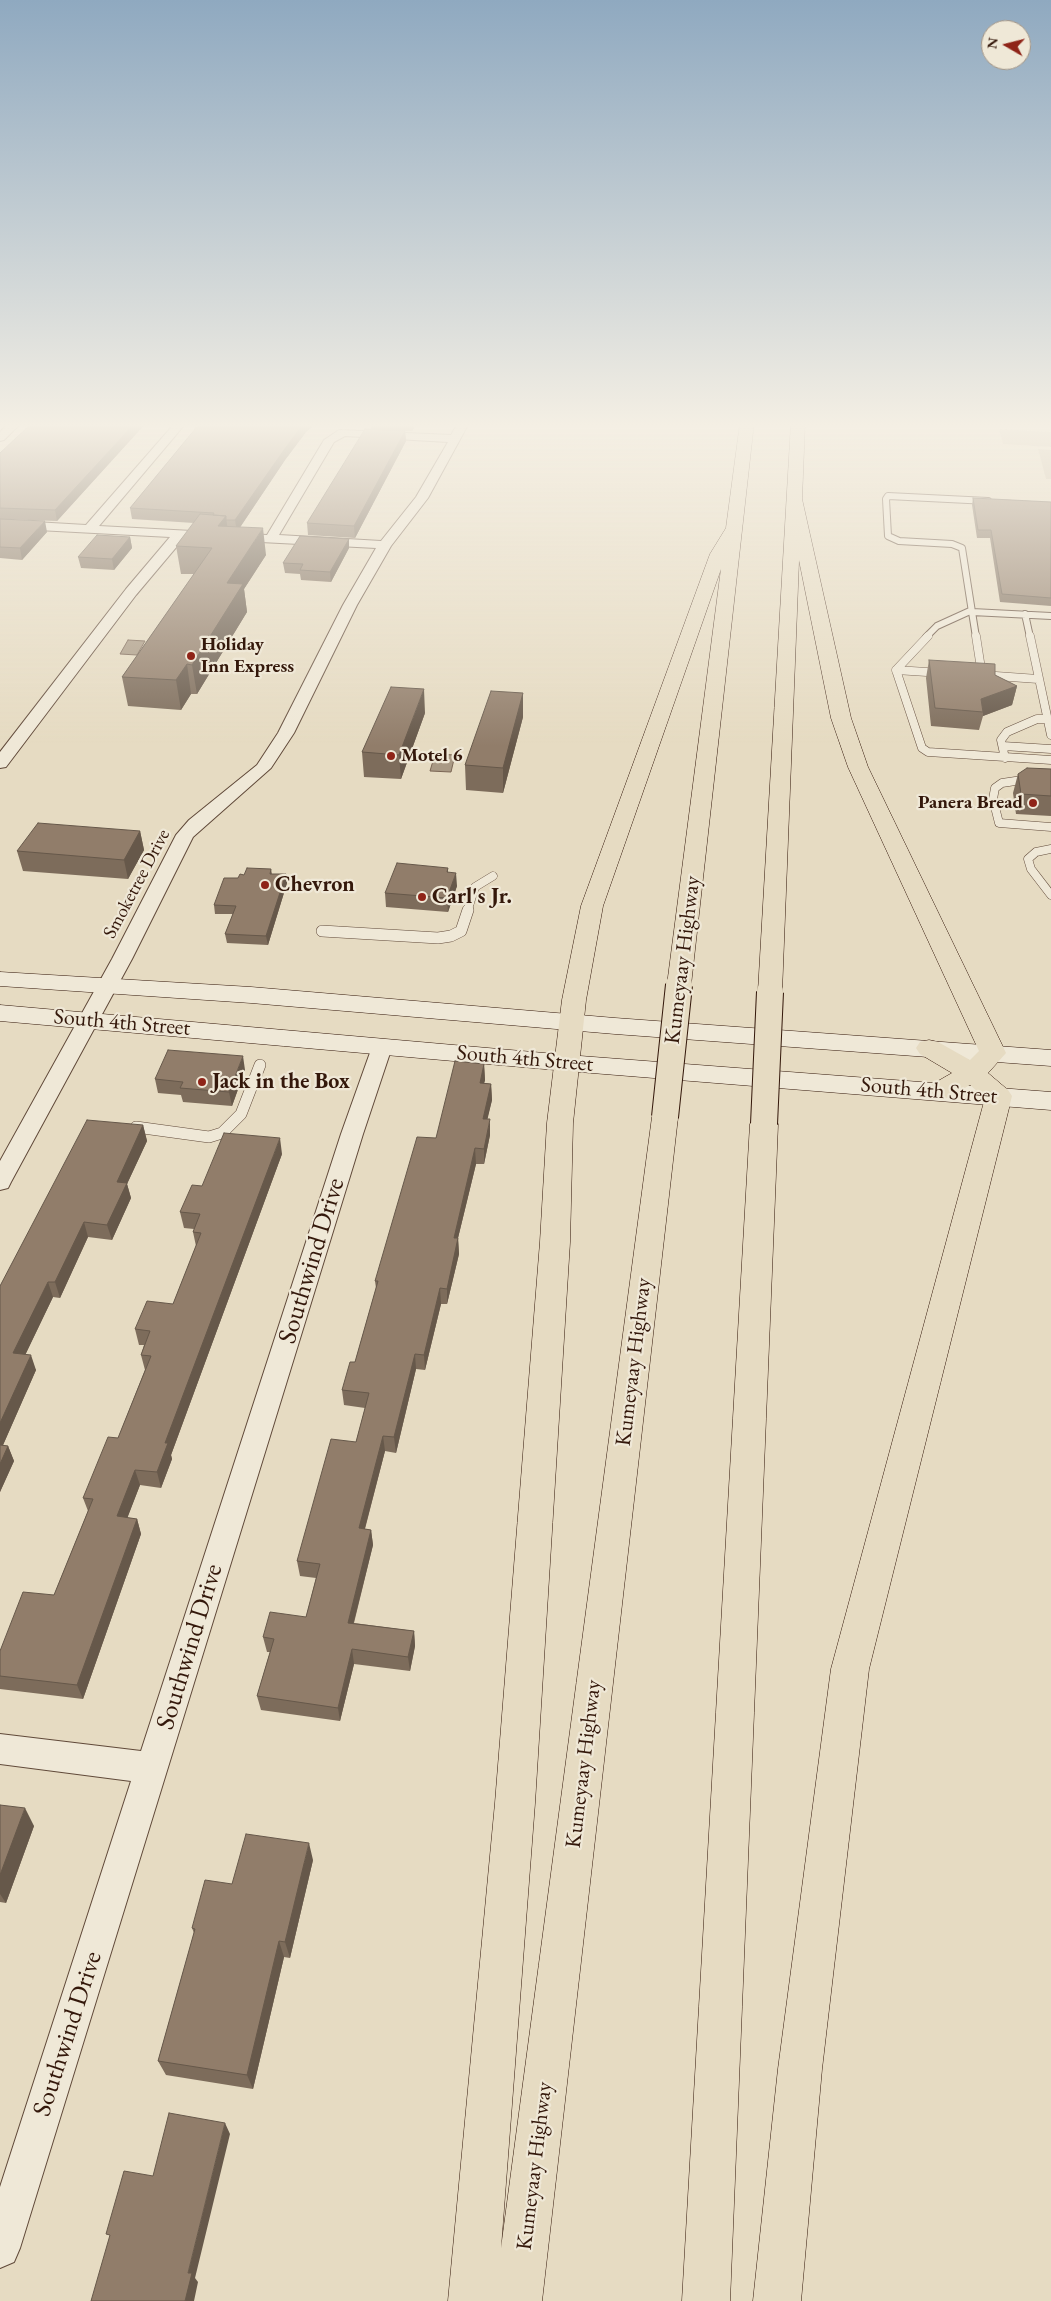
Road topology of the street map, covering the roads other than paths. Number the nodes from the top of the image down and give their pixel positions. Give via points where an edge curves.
1 (133, 530) edge
2 (276, 530) edge
3 (397, 530) edge
4 (734, 530) joint
5 (793, 530) edge
6 (801, 530) edge
7 (888, 530) edge
8 (181, 533) junction
9 (270, 540) junction
10 (385, 545) junction
11 (972, 612) junction
12 (1025, 614) junction
13 (1047, 616) edge
14 (1051, 624) edge
15 (896, 670) junction
16 (953, 674) edge
17 (972, 675) edge
18 (982, 675) junction
19 (1038, 679) junction
20 (1047, 719) junction
21 (1051, 735) edge
22 (1002, 746) junction
23 (1051, 749) edge
24 (1004, 758) junction
25 (1051, 760) edge
26 (0, 763) edge
27 (1051, 782) edge
28 (1051, 827) edge
29 (1051, 849) edge
30 (493, 876) dead end
31 (1051, 895) edge
32 (322, 931) dead end
33 (0, 979) edge
34 (108, 984) junction
35 (0, 1013) edge
36 (89, 1020) junction
37 (571, 1022) junction
38 (382, 1047) junction
39 (929, 1048) junction
40 (993, 1053) junction
41 (1051, 1058) edge
42 (567, 1063) junction
43 (260, 1065) dead end
44 (972, 1073) junction
45 (940, 1091) junction
46 (999, 1096) junction
47 (1051, 1101) edge
48 (136, 1128) edge
49 (0, 1182) edge
50 (0, 1748) edge
51 (152, 1768) junction
52 (0, 2248) edge
53 (472, 2301) edge
54 (518, 2301) edge
55 (706, 2301) edge
56 (777, 2301) edge

1 - 8 street
2 - 9 street
3 - 10 street, Smoketree Drive
4 - 37 highway via 718,554 592,906
4 - 54 highway, Kumeyaay Highway, bridge
5 - 55 highway, bridge
6 - 40 highway via 841,718 858,767
7 - 11 lane via 892,539 959,545
8 - 9 street
8 - 26 street via 131,592
9 - 10 street
10 - 34 street, Smoketree Drive via 350,605 282,740 263,768 185,835
11 - 12 lane
11 - 15 lane via 937,626
11 - 18 lane
12 - 13 lane
12 - 19 lane
13 - 14 lane via 1045,623
15 - 16 lane
15 - 24 lane via 922,748 933,753
17 - 18 lane
18 - 19 lane
19 - 20 lane
20 - 21 lane
20 - 22 lane via 1037,719 1007,732 1002,737
22 - 23 lane
22 - 24 lane
24 - 25 lane
27 - 28 lane via 1002,783 995,788 993,799 999,823
29 - 31 lane via 1036,852 1028,859 1031,869
30 - 32 lane via 475,887 462,931 451,936 438,938
33 - 34 main road, South 4th Street
34 - 36 street, Smoketree Drive
34 - 37 main road, South 4th Street
35 - 36 main road, South 4th Street
36 - 38 main road, South 4th Street
36 - 49 street, Smoketree Drive
37 - 39 main road, South 4th Street
37 - 42 highway
38 - 42 main road, South 4th Street
38 - 51 street, Southwind Drive
39 - 40 main road, South 4th Street
39 - 44 highway
40 - 41 main road, South 4th Street
40 - 44 highway
42 - 45 main road, South 4th Street
42 - 53 highway via 560,1123 555,1252 515,1803
43 - 48 lane via 241,1114 222,1133 209,1137
44 - 45 highway
44 - 46 highway
45 - 46 main road, South 4th Street
46 - 47 main road, South 4th Street
46 - 56 highway via 850,1669 800,2069
50 - 51 street
51 - 52 street, Southwind Drive

